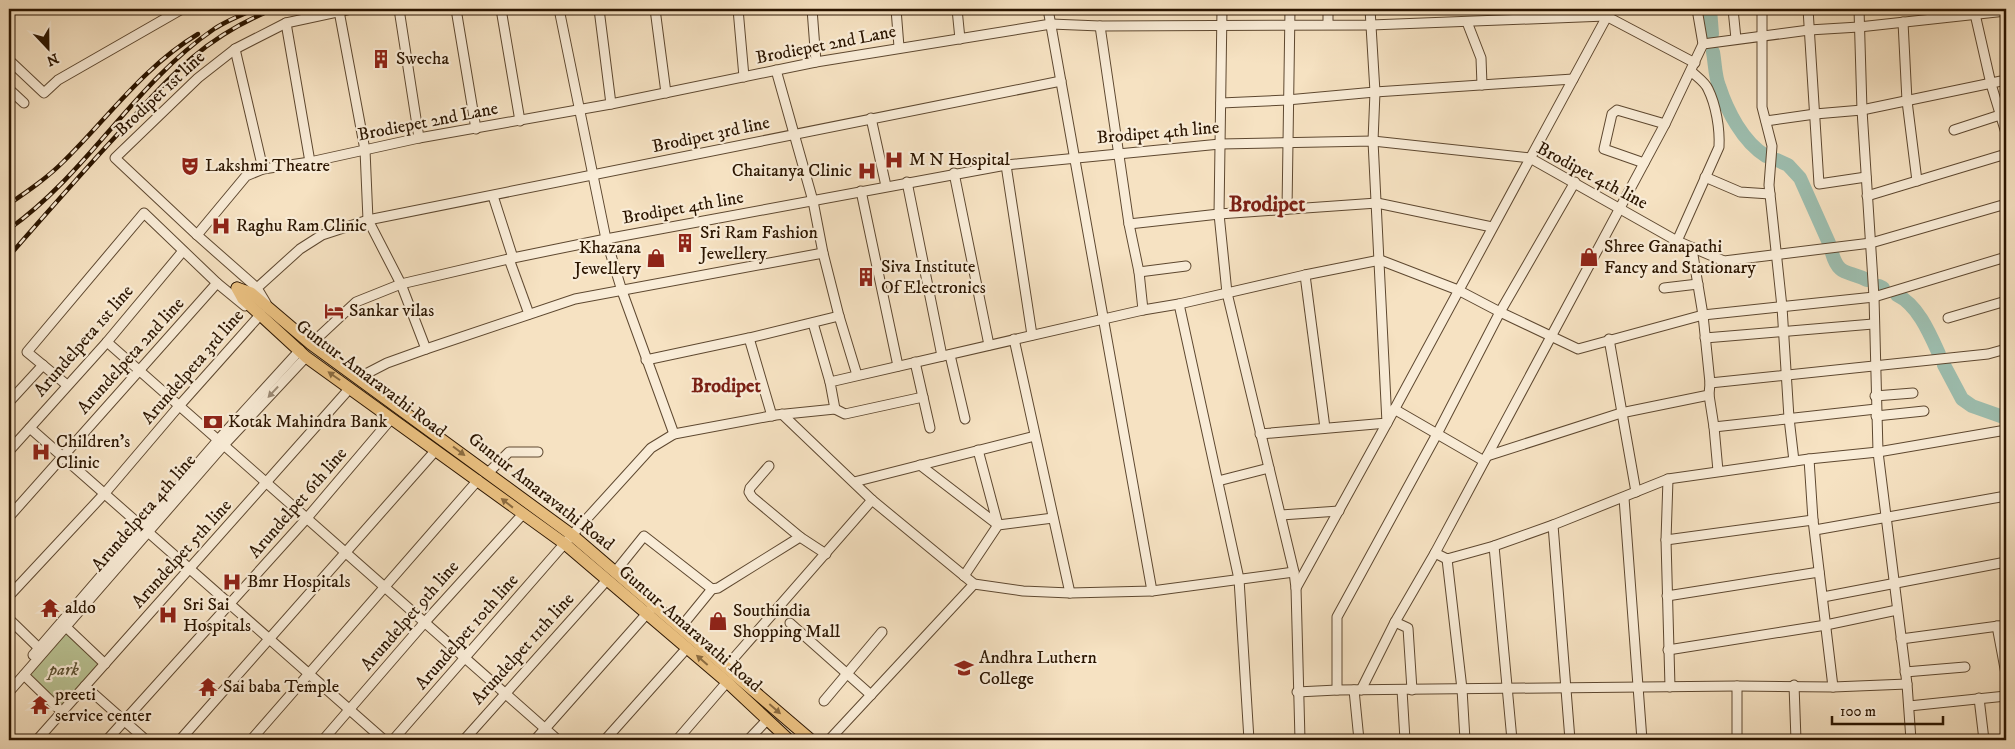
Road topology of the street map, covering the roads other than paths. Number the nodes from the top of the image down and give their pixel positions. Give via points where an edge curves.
1 (182, 9) edge
2 (351, 9) edge
3 (399, 9) edge
4 (456, 9) edge
5 (501, 9) edge
6 (559, 9) edge
7 (599, 9) edge
8 (655, 9) edge
9 (738, 9) edge
10 (812, 9) edge
11 (896, 9) edge
12 (956, 9) edge
13 (1048, 9) edge
14 (1222, 9) edge
15 (1290, 9) edge
16 (1328, 9) edge
17 (1370, 9) edge
18 (1697, 9) edge
19 (1733, 9) edge
20 (1762, 9) edge
21 (1808, 9) edge
22 (1859, 9) edge
23 (338, 11) junction
24 (2006, 11) edge
25 (1608, 13) edge
26 (1975, 14) junction
27 (1467, 22) junction
28 (1903, 22) junction
29 (286, 23) junction
30 (1051, 24) junction
31 (1290, 24) junction
32 (1328, 24) junction
33 (1371, 25) junction
34 (1100, 26) junction
35 (1222, 26) junction
36 (1859, 27) junction
37 (1809, 30) junction
38 (1763, 36) junction
39 (960, 39) junction
40 (1736, 39) junction
41 (1703, 44) junction
42 (899, 47) junction
43 (235, 49) junction
44 (9, 60) edge
45 (816, 62) junction
46 (1693, 68) junction
47 (776, 70) junction
48 (744, 76) junction
49 (1573, 79) junction
50 (2006, 80) edge
51 (1061, 81) junction
52 (1992, 84) junction
53 (1482, 85) junction
54 (9, 89) edge
55 (1375, 92) junction
56 (666, 93) junction
57 (1287, 100) junction
58 (1907, 101) junction
59 (24, 103) dead end
60 (1221, 103) junction
61 (611, 104) junction
62 (580, 110) junction
63 (1862, 110) junction
64 (1815, 114) junction
65 (2004, 114) edge
66 (871, 118) junction
67 (520, 121) junction
68 (1766, 121) junction
69 (1665, 124) junction
70 (476, 129) junction
71 (1954, 130) dead end
72 (2006, 133) edge
73 (794, 135) junction
74 (420, 138) junction
75 (1373, 141) junction
76 (1288, 143) junction
77 (1220, 144) junction
78 (366, 150) junction
79 (1119, 153) junction
80 (2006, 154) edge
81 (1075, 157) junction
82 (1530, 158) junction
83 (310, 162) junction
84 (1644, 164) junction
85 (1006, 165) junction
86 (263, 169) junction
87 (954, 173) junction
88 (593, 176) junction
89 (1705, 177) junction
90 (1866, 177) junction
91 (1917, 181) junction
92 (907, 182) junction
93 (1575, 182) junction
94 (886, 186) junction
95 (861, 191) junction
96 (1770, 194) junction
97 (493, 196) junction
98 (1867, 196) junction
99 (813, 201) junction
100 (1377, 204) junction
101 (2006, 204) edge
102 (1287, 209) junction
103 (1620, 209) junction
104 (1219, 214) junction
105 (368, 220) junction
106 (1130, 224) junction
107 (1492, 227) junction
108 (196, 235) junction
109 (606, 239) junction
110 (1677, 240) junction
111 (1871, 242) junction
112 (1692, 249) junction
113 (183, 251) junction
114 (823, 253) junction
115 (1777, 255) junction
116 (2006, 257) edge
117 (511, 258) junction
118 (1380, 260) junction
119 (1186, 266) dead end
120 (1139, 272) junction
121 (1305, 275) junction
122 (217, 283) junction
123 (401, 284) junction
124 (1698, 284) junction
125 (237, 288) dead end
126 (257, 288) junction
127 (1664, 288) dead end
128 (1458, 290) junction
129 (622, 291) junction
130 (1227, 293) junction
131 (1874, 297) junction
132 (2006, 301) edge
133 (1179, 304) junction
134 (1782, 307) junction
135 (1143, 310) junction
136 (1500, 312) junction
137 (262, 313) junction
138 (529, 314) junction
139 (1703, 315) junction
140 (839, 316) junction
141 (1948, 318) dead end
142 (1104, 320) junction
143 (813, 323) junction
144 (1873, 324) junction
145 (1784, 331) junction
146 (1032, 336) junction
147 (1550, 337) junction
148 (749, 338) junction
149 (1705, 338) junction
150 (1014, 339) junction
151 (1610, 339) junction
152 (107, 342) junction
153 (311, 344) junction
154 (989, 345) junction
155 (426, 348) junction
156 (2006, 349) edge
157 (303, 353) junction
158 (946, 356) junction
159 (646, 360) junction
160 (915, 362) junction
161 (43, 365) junction
162 (898, 366) junction
163 (1874, 367) junction
164 (140, 371) junction
165 (857, 375) junction
166 (1786, 376) junction
167 (358, 378) junction
168 (830, 382) junction
169 (1710, 383) junction
170 (67, 385) junction
171 (350, 388) junction
172 (1913, 393) dead end
173 (1709, 395) junction
174 (1875, 396) junction
175 (923, 397) junction
176 (9, 402) edge
177 (179, 406) junction
178 (835, 409) junction
179 (1394, 409) junction
180 (1924, 411) dead end
181 (1876, 412) junction
182 (1621, 413) junction
183 (782, 414) junction
184 (772, 416) junction
185 (1789, 418) junction
186 (965, 419) dead end
187 (391, 420) junction
188 (1388, 423) junction
189 (1714, 427) junction
190 (30, 428) junction
191 (930, 428) dead end
192 (1325, 428) junction
193 (2006, 430) edge
194 (674, 434) junction
195 (1260, 434) junction
196 (1438, 434) junction
197 (1035, 436) junction
198 (220, 443) junction
199 (436, 450) junction
200 (978, 450) junction
201 (9, 451) edge
202 (538, 452) dead end
203 (1878, 452) junction
204 (64, 456) junction
205 (1485, 458) junction
206 (1809, 459) junction
207 (1794, 461) junction
208 (920, 465) junction
209 (769, 466) dead end
210 (1269, 468) junction
211 (1718, 471) junction
212 (483, 477) junction
213 (1668, 479) junction
214 (1218, 481) junction
215 (854, 482) junction
216 (267, 483) junction
217 (1636, 492) junction
218 (105, 493) junction
219 (2006, 496) edge
220 (1624, 498) junction
221 (872, 500) junction
222 (1339, 511) junction
223 (522, 515) junction
224 (1281, 515) junction
225 (9, 517) edge
226 (1885, 517) junction
227 (307, 518) junction
228 (1053, 518) junction
229 (1813, 520) junction
230 (998, 525) junction
231 (1553, 525) junction
232 (146, 530) junction
233 (1814, 530) junction
234 (800, 536) junction
235 (568, 539) junction
236 (1666, 540) junction
237 (1494, 546) junction
238 (347, 552) junction
239 (1435, 552) junction
240 (826, 554) junction
241 (1447, 558) junction
242 (2006, 562) edge
243 (191, 569) junction
244 (1294, 572) junction
245 (1819, 572) junction
246 (611, 576) junction
247 (964, 576) junction
248 (1239, 579) junction
249 (1894, 583) junction
250 (974, 584) junction
251 (386, 588) junction
252 (1296, 588) junction
253 (712, 589) junction
254 (1152, 591) junction
255 (1070, 593) junction
256 (9, 596) edge
257 (1667, 596) junction
258 (1823, 596) junction
259 (230, 604) junction
260 (651, 609) junction
261 (1897, 610) junction
262 (9, 619) edge
263 (425, 622) junction
264 (1395, 622) junction
265 (790, 623) dead end
266 (1826, 625) junction
267 (2002, 625) edge
268 (66, 627) junction
269 (681, 627) junction
270 (882, 632) dead end
271 (270, 638) junction
272 (1901, 639) junction
273 (687, 648) junction
274 (41, 650) junction
275 (1668, 650) junction
276 (466, 658) junction
277 (105, 664) junction
278 (726, 667) junction
279 (1965, 667) dead end
280 (1905, 672) junction
281 (848, 674) junction
282 (2006, 674) edge
283 (24, 675) junction
284 (309, 675) junction
285 (727, 682) junction
286 (9, 684) edge
287 (1907, 684) junction
288 (1794, 685) junction
289 (85, 686) junction
290 (1738, 686) junction
291 (1670, 687) junction
292 (1832, 687) junction
293 (1566, 688) junction
294 (1638, 688) junction
295 (1462, 689) junction
296 (1508, 689) junction
297 (1338, 690) junction
298 (1357, 690) junction
299 (1402, 690) junction
300 (1412, 690) junction
301 (9, 692) edge
302 (1297, 692) junction
303 (505, 693) junction
304 (871, 695) junction
305 (2006, 696) edge
306 (1979, 698) junction
307 (824, 701) dead end
308 (1909, 706) junction
309 (349, 710) junction
310 (62, 712) junction
311 (767, 720) junction
312 (125, 721) junction
313 (545, 729) junction
314 (37, 740) edge
315 (107, 740) edge
316 (146, 740) edge
317 (180, 740) edge
318 (251, 740) edge
319 (323, 740) edge
320 (384, 740) edge
321 (393, 740) edge
322 (464, 740) edge
323 (535, 740) edge
324 (558, 740) edge
325 (605, 740) edge
326 (677, 740) edge
327 (748, 740) edge
328 (789, 740) edge
329 (809, 740) edge
330 (817, 740) edge
331 (829, 740) edge
332 (1249, 740) edge
333 (1300, 740) edge
334 (1359, 740) edge
335 (1405, 740) edge
336 (1465, 740) edge
337 (1512, 740) edge
338 (1570, 740) edge
339 (1642, 740) edge
340 (1737, 740) edge
341 (1796, 740) edge
342 (1911, 740) edge
343 (1984, 740) edge

1 - 44 street via 58,80 44,93
2 - 23 street, Brodipet 1st line
3 - 74 street
4 - 70 street
5 - 67 street
6 - 62 street
7 - 61 street
8 - 56 street
9 - 48 street
10 - 45 street
11 - 42 street
12 - 39 street
13 - 30 street
14 - 35 street
15 - 31 street
16 - 32 street
17 - 33 street
18 - 41 street
19 - 40 street
20 - 38 street
21 - 37 street
22 - 36 street
23 - 29 street, Brodipet 1st line
23 - 78 street
24 - 26 street
25 - 27 street, Brodiepet 2nd Lane
25 - 46 street
25 - 49 street
26 - 28 street
26 - 52 street
27 - 33 street, Brodiepet 2nd Lane
27 - 53 street via 1481,58
28 - 36 street
28 - 58 street
29 - 43 street, Brodipet 1st line
29 - 83 street
30 - 34 street, Brodiepet 2nd Lane
30 - 39 street, Brodiepet 2nd Lane
30 - 51 street
31 - 32 street, Brodiepet 2nd Lane
31 - 35 street, Brodiepet 2nd Lane
31 - 57 street
32 - 33 street, Brodiepet 2nd Lane
33 - 55 street
34 - 35 street, Brodiepet 2nd Lane
34 - 79 street
35 - 60 street
36 - 37 street
36 - 63 street
37 - 38 street
37 - 64 street
38 - 40 street
38 - 68 street via 1762,107
39 - 42 street, Brodiepet 2nd Lane
40 - 41 street
41 - 46 street
42 - 45 street, Brodiepet 2nd Lane
43 - 86 street
43 - 108 street, Brodipet 1st line via 198,78 115,158
45 - 47 street, Brodiepet 2nd Lane
46 - 69 street
46 - 89 street via 1707,87 1719,132 1719,147
47 - 48 street, Brodiepet 2nd Lane
47 - 73 street
48 - 56 street, Brodiepet 2nd Lane
49 - 53 street
49 - 82 street
50 - 52 street
51 - 66 street, Brodipet 3rd line
51 - 81 street
52 - 58 street
52 - 65 street
53 - 55 street
54 - 59 street
55 - 57 street
55 - 75 street
56 - 61 street, Brodiepet 2nd Lane
57 - 60 street
57 - 76 street
58 - 63 street
58 - 91 street
60 - 77 street
61 - 62 street, Brodiepet 2nd Lane
62 - 67 street, Brodiepet 2nd Lane
62 - 88 street
63 - 64 street
63 - 90 street
64 - 68 street
64 - 90 street via 1819,184
65 - 71 street
65 - 72 street
66 - 73 street, Brodipet 3rd line
66 - 94 street
67 - 70 street, Brodiepet 2nd Lane
68 - 96 street via 1772,146
69 - 84 street
69 - 84 street via 1618,110 1612,114 1604,149
70 - 74 street, Brodiepet 2nd Lane
73 - 88 street, Brodipet 3rd line
73 - 99 street
74 - 78 street, Brodiepet 2nd Lane
75 - 76 street, Brodipet 4th line
75 - 82 street, Brodipet 4th line
75 - 100 street
76 - 77 street, Brodipet 4th line
76 - 102 street
77 - 79 street, Brodipet 4th line
77 - 104 street
78 - 83 street, Brodiepet 2nd Lane
78 - 105 street
79 - 81 street, Brodipet 4th line
79 - 106 street
80 - 91 street
81 - 85 street, Brodipet 4th line
81 - 142 street
82 - 93 street, Brodipet 4th line
82 - 107 street
83 - 86 street, Brodiepet 2nd Lane
84 - 103 street
85 - 87 street, Brodipet 4th line
85 - 146 street
86 - 108 street, Brodiepet 2nd Lane via 246,176
87 - 92 street, Brodipet 4th line
87 - 154 street
88 - 97 street, Brodipet 3rd line
88 - 109 street
89 - 96 street via 1740,192
89 - 110 street
90 - 98 street
91 - 98 street
92 - 94 street, Brodipet 4th line
92 - 158 street
93 - 103 street, Brodipet 4th line
93 - 136 street
94 - 95 street, Brodipet 4th line
95 - 99 street, Brodipet 4th line
95 - 162 street
96 - 115 street
97 - 105 street, Brodipet 3rd line
97 - 117 street
98 - 111 street
99 - 109 street, Brodipet 4th line
99 - 114 street
100 - 102 street
100 - 107 street
100 - 118 street
101 - 111 street, Brodipet 4th line
102 - 104 street
103 - 110 street, Brodipet 4th line
103 - 147 street
104 - 106 street
104 - 130 street
105 - 123 street
105 - 126 street, Brodipet 3rd line via 322,235 300,249
106 - 120 street
107 - 128 street
108 - 126 street, Brodipet 1st line
109 - 117 street, Brodipet 4th line
109 - 129 street
110 - 112 street, Brodipet 4th line
111 - 115 street, Brodipet 4th line
111 - 131 street
112 - 115 street, Brodipet 4th line via 1724,261
112 - 124 street
113 - 122 street
113 - 152 street, Arundelpeta 1st line
113 - 161 street via 144,213 28,352
114 - 129 street
114 - 140 street
115 - 134 street
116 - 131 street
117 - 123 street, Brodipet 4th line
117 - 138 street
118 - 121 street
118 - 128 street
118 - 188 street
119 - 120 street
120 - 135 street
121 - 130 street
121 - 192 street
122 - 137 street
122 - 164 street, Arundelpeta 2nd line
123 - 153 street, Brodipet 4th line via 356,302
123 - 155 street
124 - 127 street
124 - 139 street
125 - 137 main road, Guntur Amaravathi Road via 251,292
126 - 137 street
128 - 136 street
128 - 179 street
129 - 138 street via 575,299
129 - 159 street
130 - 133 street
130 - 195 street
131 - 134 street
131 - 144 street
132 - 141 street
133 - 135 street
133 - 214 street
134 - 139 street
134 - 145 street
135 - 142 street
136 - 147 street
136 - 196 street
137 - 153 main road, Guntur Amaravathi Road
137 - 157 main road, Guntur-Amaravathi Road
137 - 177 street, Arundelpeta 3rd line
138 - 155 street
139 - 149 street
139 - 151 street
140 - 143 street
140 - 165 street
142 - 146 street
142 - 254 street
143 - 148 street
143 - 168 street
144 - 145 street
144 - 163 street
145 - 149 street
145 - 166 street
146 - 150 street
147 - 151 street via 1578,349
147 - 205 street
148 - 159 street
148 - 184 street
149 - 169 street
150 - 154 street
150 - 197 street
151 - 182 street
152 - 164 street
152 - 170 street, Arundelpeta 1st line
153 - 167 main road, Guntur Amaravathi Road
154 - 158 street
155 - 167 street
156 - 163 street via 1988,354
171 -> 157 main road, Guntur-Amaravathi Road
157 - 198 street, Arundelpeta 4th line
158 - 160 street
158 - 186 street
159 - 194 street
160 - 162 street
160 - 175 street
161 - 170 street
161 - 176 street
162 - 165 street
163 - 166 street
163 - 174 street
164 - 177 street
164 - 204 street, Arundelpeta 2nd line
165 - 168 street
166 - 169 street
166 - 185 street
167 -> 212 main road, Guntur Amaravathi Road via 446,441
168 - 178 street
169 - 173 street
170 - 190 street, Arundelpeta 1st line
171 - 187 main road, Guntur-Amaravathi Road
171 - 216 street, Arundelpet 5th line
172 - 174 street
173 - 182 street
173 - 189 street
174 - 181 street
175 - 178 street via 845,414
175 - 191 street
177 - 198 street
177 - 218 street, Arundelpeta 3rd line
178 - 183 street
179 - 188 street
179 - 196 street
180 - 181 street
181 - 185 street
181 - 203 street
182 - 205 street
182 - 217 street
183 - 184 street
183 - 215 street
184 - 194 street
185 - 189 street
185 - 207 street
187 - 199 main road, Guntur-Amaravathi Road
187 - 227 street, Arundelpet 6th line
188 - 192 street
188 - 222 street
189 - 211 street
190 - 201 street, Arundelpeta 1st line
190 - 204 street
192 - 195 street
193 - 203 street
194 - 235 street, Arundelpet 10th line via 652,448
195 - 210 street
196 - 205 street
196 - 297 street via 1337,617
197 - 200 street
197 - 228 street
198 - 216 street
198 - 232 street, Arundelpeta 4th line
199 - 212 main road, Guntur-Amaravathi Road
199 - 238 street
200 - 208 street
200 - 230 street
202 - 212 street via 509,452
203 - 206 street
203 - 226 street
204 - 218 street
204 - 225 street, Arundelpeta 2nd line
205 - 239 street
206 - 207 street
206 - 229 street
207 - 211 street
208 - 215 street
208 - 230 street
209 - 234 street via 749,492
210 - 214 street
210 - 224 street
211 - 213 street
223 -> 212 main road, Guntur-Amaravathi Road
212 - 235 main road, Guntur Amaravathi Road
212 - 251 street
213 - 217 street
213 - 236 street
214 - 248 street
215 - 221 street
216 - 227 street
216 - 243 street, Arundelpet 5th line
217 - 220 street
218 - 232 street
218 - 256 street, Arundelpeta 3rd line
219 - 226 street
220 - 231 street
220 - 294 street
221 - 240 street
221 - 247 street
222 - 224 street
222 - 252 street
223 - 235 main road, Guntur-Amaravathi Road
223 - 263 street, Arundelpet 9th line
224 - 244 street
226 - 233 street
226 - 249 street
227 - 238 street
227 - 259 street, Arundelpet 6th line
228 - 230 street
228 - 255 street
229 - 233 street
229 - 236 street
230 - 247 street
231 - 237 street
231 - 293 street
232 - 243 street
232 - 268 street, Arundelpeta 4th line
232 - 274 street, Arundelpeta 4th line
233 - 245 street
234 - 240 street
234 - 253 street
235 - 246 main road, Guntur Amaravathi Road
235 - 276 street, Arundelpet 10th line
236 - 257 street
237 - 241 street
237 - 296 street
238 - 251 street
238 - 271 street
239 - 241 street
239 - 264 street
240 - 278 street
241 - 295 street
242 - 249 street
243 - 259 street
243 - 277 street, Arundelpet 5th line
244 - 248 street
244 - 252 street
245 - 257 street
245 - 258 street
246 - 253 street, Arundelpet 11th line via 644,536
246 - 260 main road, Guntur Amaravathi Road
246 - 303 street, Arundelpet 11th line
247 - 250 street
248 - 254 street
248 - 332 street
249 - 258 street
249 - 261 street
250 - 255 street
250 - 304 street
251 - 263 street
251 - 284 street
252 - 302 street
253 - 269 street
254 - 255 street
257 - 275 street
258 - 266 street
259 - 271 street
259 - 312 street, Arundelpet 6th line
260 - 269 main road, Guntur Amaravathi Road
260 - 273 main road, Guntur-Amaravathi Road
260 - 313 street
261 - 266 street
261 - 272 street
262 - 274 street
263 - 276 street
263 - 309 street, Arundelpet 9th line
264 - 298 street
264 - 300 street via 1408,628
265 - 281 street
266 - 275 street
266 - 292 street
267 - 272 street
267 - 282 street
268 - 274 street, Arundelpeta 4th line
268 - 277 street
269 - 278 main road, Guntur Amaravathi Road
270 - 281 street
271 - 284 street
271 - 317 street
272 - 280 street
285 -> 273 main road, Guntur-Amaravathi Road
273 - 325 street
274 - 283 street, Arundelpeta 4th line
274 - 286 street, Arundelpeta 4th line
275 - 291 street
276 - 303 street
276 - 321 street, Arundelpet 10th line
277 - 289 street, Arundelpet 5th line
278 -> 329 main road, Guntur Amaravathi Road
279 - 280 street
280 - 287 street
281 - 304 street
281 - 307 street
283 - 301 street, Arundelpeta 4th line
283 - 310 street
284 - 309 street
284 - 318 street
285 - 311 main road, Guntur-Amaravathi Road
285 - 326 street
287 - 292 street
287 - 308 street
288 - 290 street
288 - 292 street
288 - 341 street
289 - 310 street, Arundelpet 5th line
289 - 312 street
290 - 291 street
290 - 340 street
291 - 294 street
293 - 294 street
293 - 296 street
293 - 338 street
294 - 339 street
295 - 296 street
295 - 300 street
295 - 336 street
296 - 337 street
297 - 298 street
297 - 302 street
298 - 299 street
298 - 334 street
299 - 300 street
299 - 335 street
302 - 333 street
303 - 313 street
303 - 322 street, Arundelpet 11th line
304 - 331 street
305 - 306 street
306 - 308 street
306 - 343 street
308 - 342 street
309 - 319 street, Arundelpet 9th line
309 - 320 street
310 - 314 street, Arundelpet 5th line
311 - 327 street
311 - 328 main road, Guntur-Amaravathi Road
312 - 315 street, Arundelpet 6th line
312 - 316 street
313 - 323 street
313 - 324 street
329 - 330 main road

